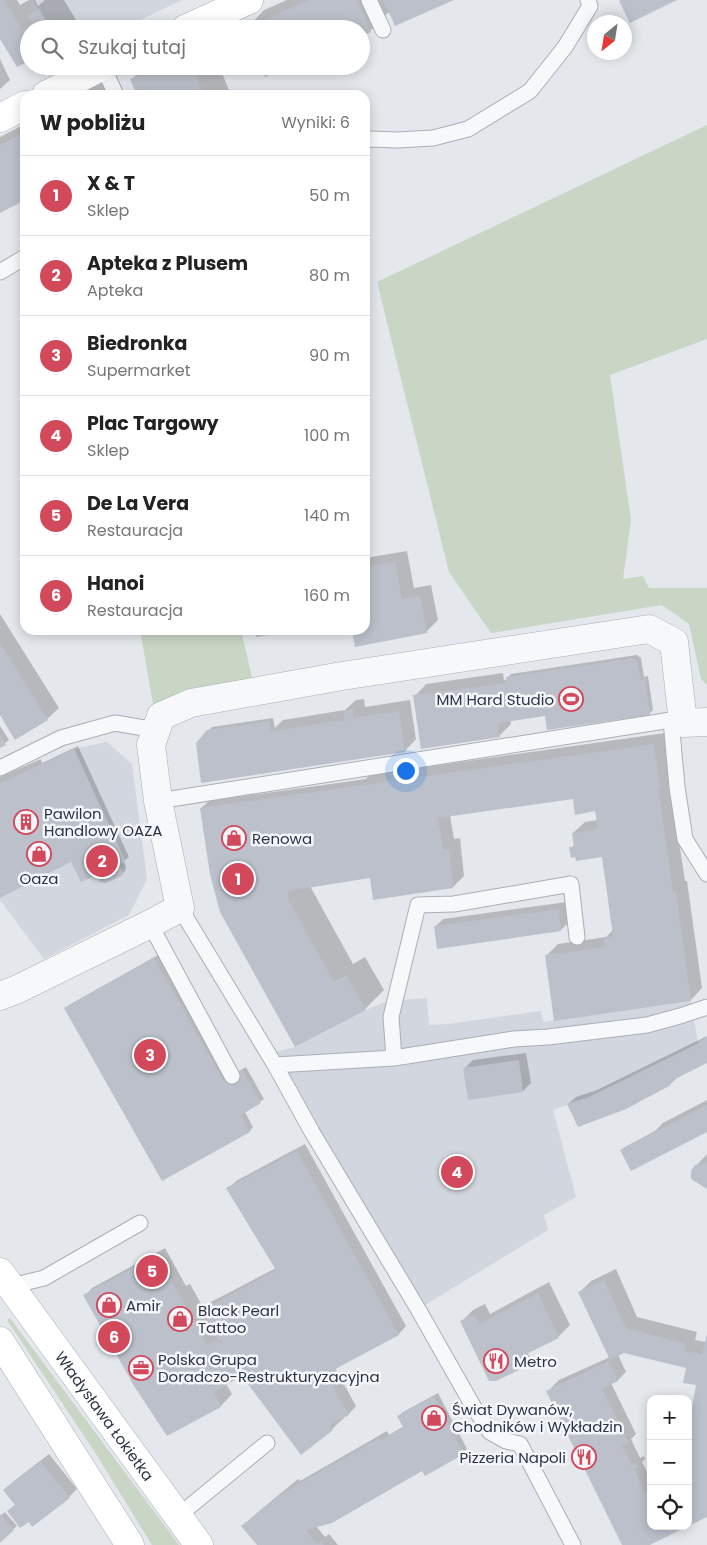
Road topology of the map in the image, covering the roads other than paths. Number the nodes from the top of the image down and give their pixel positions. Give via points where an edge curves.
1 (249, 0) edge
2 (369, 0) edge
3 (588, 0) edge
4 (205, 20) edge
5 (383, 30) dead end
6 (85, 75) edge
7 (107, 75) edge
8 (56, 90) edge
9 (114, 90) edge
10 (20, 108) edge
11 (0, 118) edge
12 (370, 139) edge
13 (20, 260) edge
14 (0, 272) edge
15 (687, 721) edge
16 (156, 730) junction
17 (0, 768) edge
18 (158, 801) junction
19 (707, 874) edge
20 (180, 908) junction
21 (150, 924) junction
22 (577, 937) dead end
23 (0, 996) edge
24 (707, 1007) edge
25 (394, 1058) junction
26 (275, 1065) junction
27 (232, 1076) dead end
28 (140, 1223) dead end
29 (3, 1282) edge
30 (0, 1342) edge
31 (267, 1443) dead end
32 (178, 1516) junction
33 (130, 1545) edge
34 (199, 1545) edge
35 (573, 1545) edge

1 - 4 main road
2 - 5 lane
3 - 12 lane via 590,6 565,47 530,92 468,129 433,138
6 - 8 main road
7 - 9 lane
10 - 11 main road
13 - 14 lane
15 - 16 street via 674,642 649,628 191,703 161,716
15 - 18 lane
15 - 19 lane via 677,787 685,839
16 - 17 lane via 115,724 61,738
16 - 18 street via 151,745
18 - 20 street
20 - 21 street
20 - 26 lane
21 - 23 street
21 - 27 lane
22 - 25 lane via 571,884 454,904 418,905 391,1017
24 - 25 lane via 646,1025 514,1039
25 - 26 lane
26 - 35 lane via 473,1406 490,1432 520,1444
28 - 29 lane via 44,1278
29 - 32 main road, Władysława Łokietka via 62,1356
30 - 33 main road
31 - 32 lane
32 - 34 main road, Władysława Łokietka

